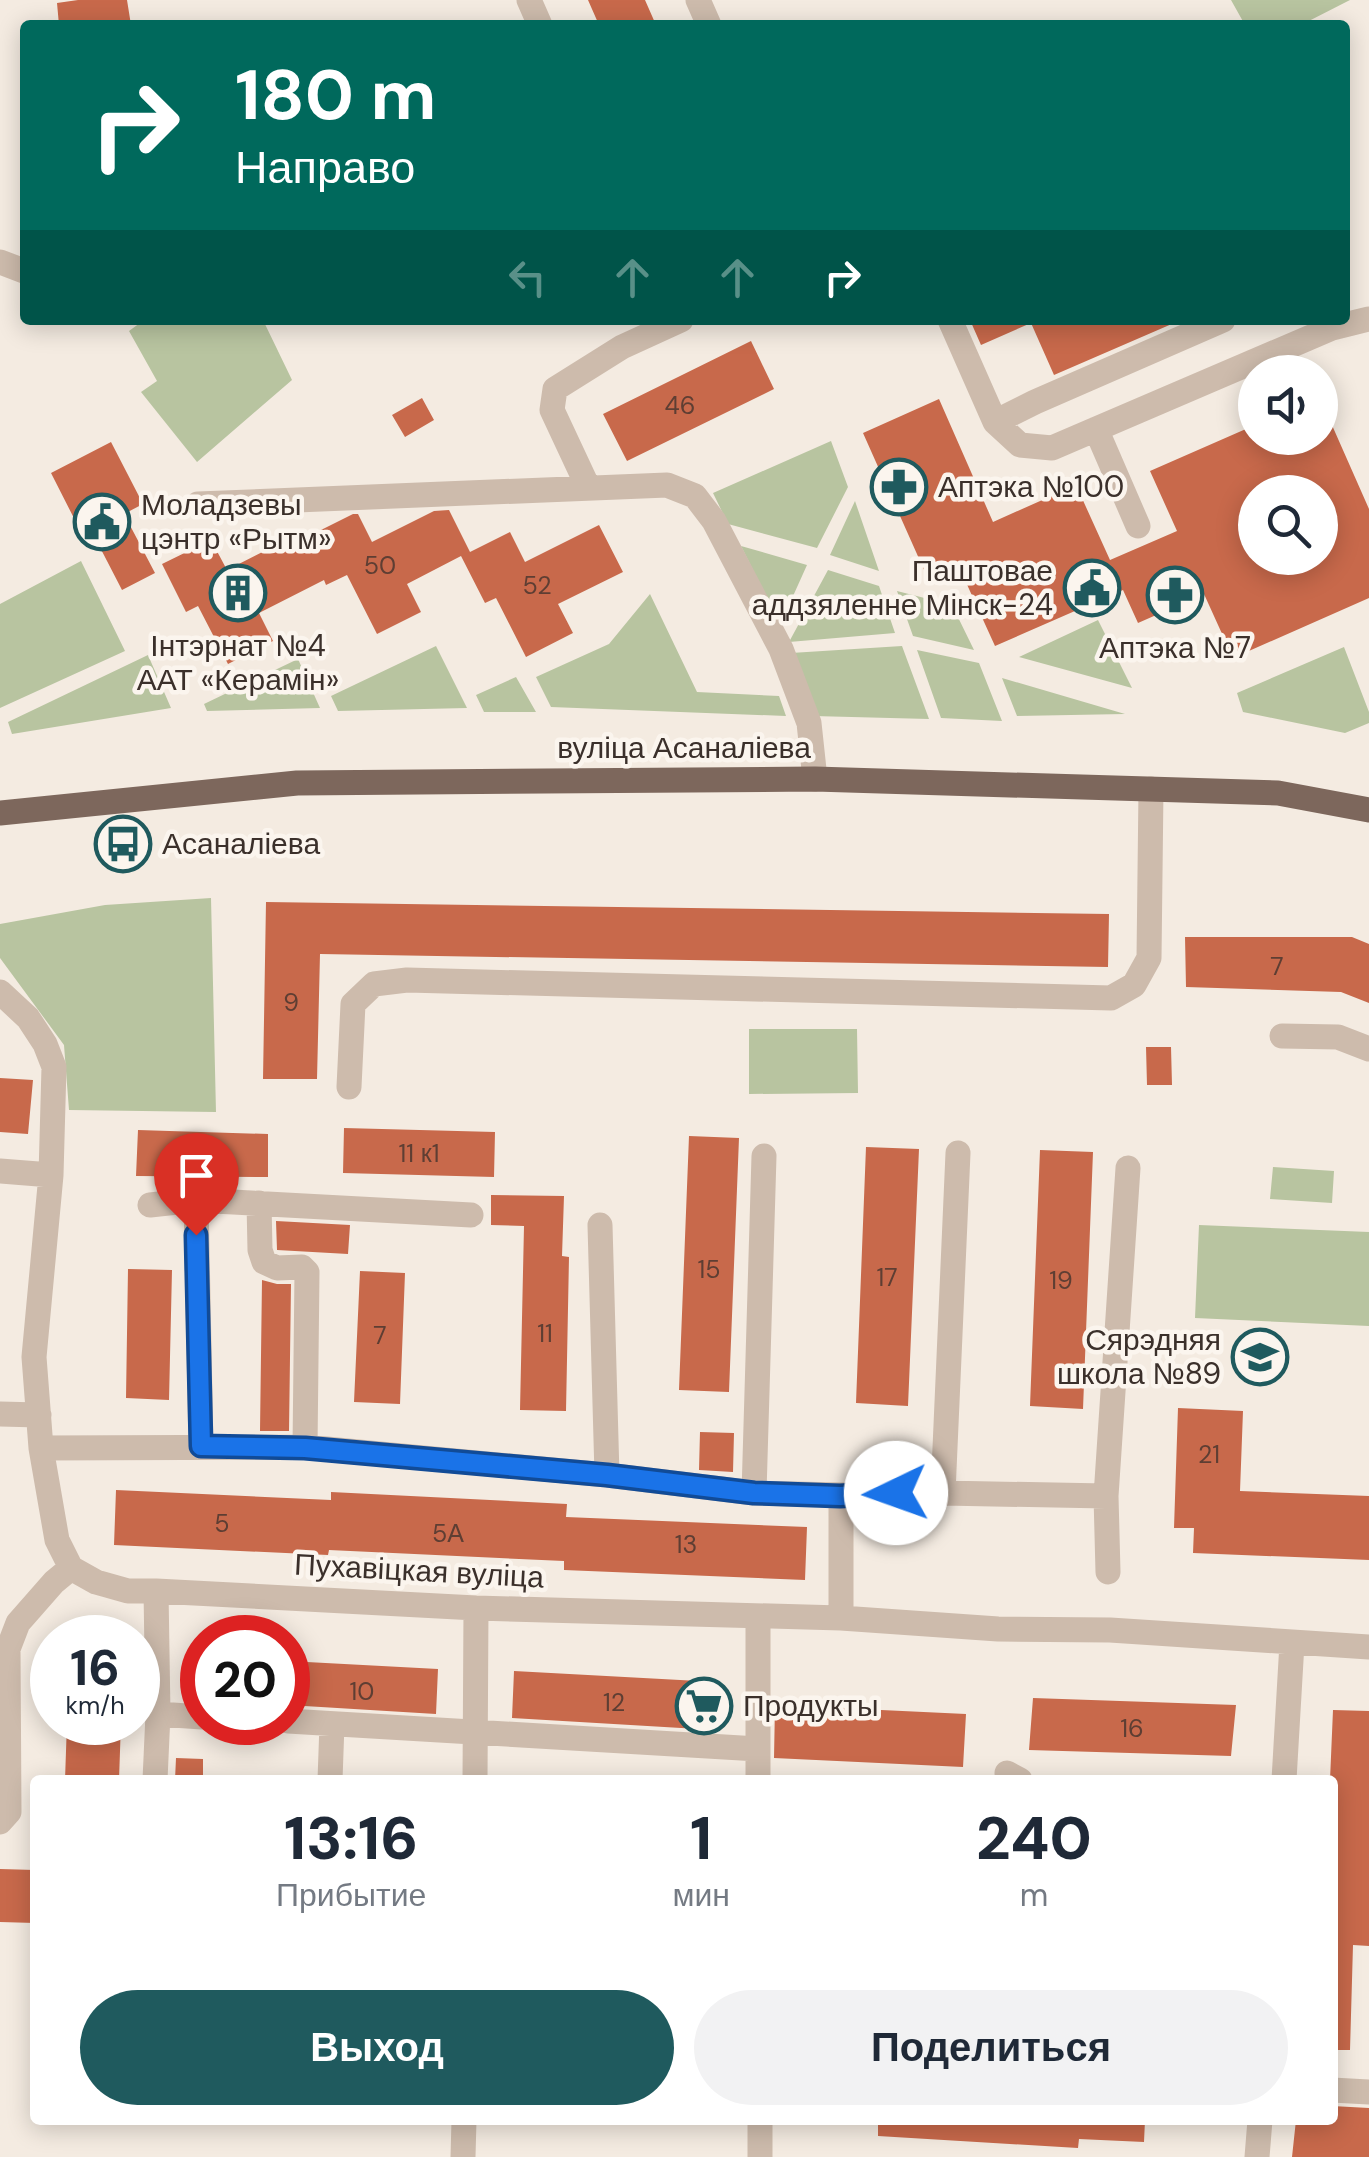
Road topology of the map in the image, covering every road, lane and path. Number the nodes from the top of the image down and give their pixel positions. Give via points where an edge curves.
1 (670, 325) edge
2 (952, 325) edge
3 (1212, 325) edge
4 (1314, 327) edge
5 (995, 422) junction
6 (1096, 429) junction
7 (588, 487) junction
8 (198, 504) dead end
9 (1138, 526) dead end
10 (814, 779) junction
11 (1151, 789) junction
12 (1369, 810) edge
13 (0, 813) edge
14 (0, 992) edge
15 (1282, 1036) dead end
16 (1369, 1049) edge
17 (349, 1087) dead end
18 (958, 1153) dead end
19 (764, 1156) dead end
20 (1128, 1168) dead end
21 (0, 1171) edge
22 (51, 1175) junction
23 (196, 1200) junction
24 (259, 1203) junction
25 (150, 1205) dead end
26 (470, 1215) dead end
27 (600, 1225) dead end
28 (0, 1414) edge
29 (39, 1414) junction
30 (201, 1446) junction
31 (42, 1448) junction
32 (305, 1448) junction
33 (607, 1475) junction
34 (754, 1493) junction
35 (943, 1493) junction
36 (840, 1496) junction
37 (1106, 1496) junction
38 (71, 1568) junction
39 (1108, 1572) dead end
40 (156, 1590) junction
41 (476, 1608) junction
42 (156, 1615) edge
43 (758, 1617) junction
44 (841, 1618) junction
45 (1292, 1642) junction
46 (1369, 1647) edge
47 (310, 1722) edge
48 (332, 1724) junction
49 (476, 1731) junction
50 (157, 1745) edge
51 (758, 1748) junction
52 (155, 1775) edge
53 (330, 1775) edge
54 (475, 1775) edge
55 (758, 1775) edge
56 (1284, 1775) edge
57 (0, 1822) edge
58 (1338, 2090) edge
59 (1369, 2092) edge
60 (464, 2125) edge
61 (760, 2125) edge
62 (1260, 2125) edge
63 (463, 2157) edge
64 (760, 2157) edge
65 (1257, 2157) edge

1 - 7 street via 555,389 552,410
2 - 5 street
3 - 5 street
4 - 6 street
5 - 6 street via 1020,444 1052,448
6 - 9 street
7 - 8 street
7 - 10 street via 666,484 696,496 781,649 784,673 810,723
10 - 11 main road, вуліца Асаналіева
10 - 13 main road, вуліца Асаналіева via 297,783
11 - 12 main road, вуліца Асаналіева via 1278,793
11 - 17 street via 1149,958 1134,985 1111,998 407,980 374,984 353,1004
14 - 22 street via 28,1018 54,1067
15 - 16 street via 1338,1037
18 - 35 street
19 - 34 street
20 - 37 street
21 - 22 street
22 - 29 street via 34,1357
23 - 24 street
23 - 25 street
23 - 30 street
24 - 26 street
24 - 32 street via 264,1262 307,1272
27 - 33 street
28 - 29 street
29 - 31 street
30 - 31 street
30 - 32 street
31 - 38 street via 57,1540
32 - 33 street
33 - 34 street
34 - 36 street
35 - 36 street
35 - 37 street
36 - 44 street
37 - 39 street
38 - 40 street, Пухавіцкая вуліца via 128,1591
38 - 57 street via 18,1623 8,1649 9,1812
40 - 41 street, Пухавіцкая вуліца
40 - 42 street
41 - 43 street, Пухавіцкая вуліца
41 - 49 street
43 - 44 street, Пухавіцкая вуліца
43 - 51 street
44 - 45 street, Пухавіцкая вуліца
45 - 46 street, Пухавіцкая вуліца
45 - 56 street
47 - 48 street
48 - 49 street
48 - 53 street
49 - 51 street
49 - 54 street
50 - 52 street
51 - 55 street
58 - 59 street
60 - 63 street
61 - 64 street
62 - 65 street

